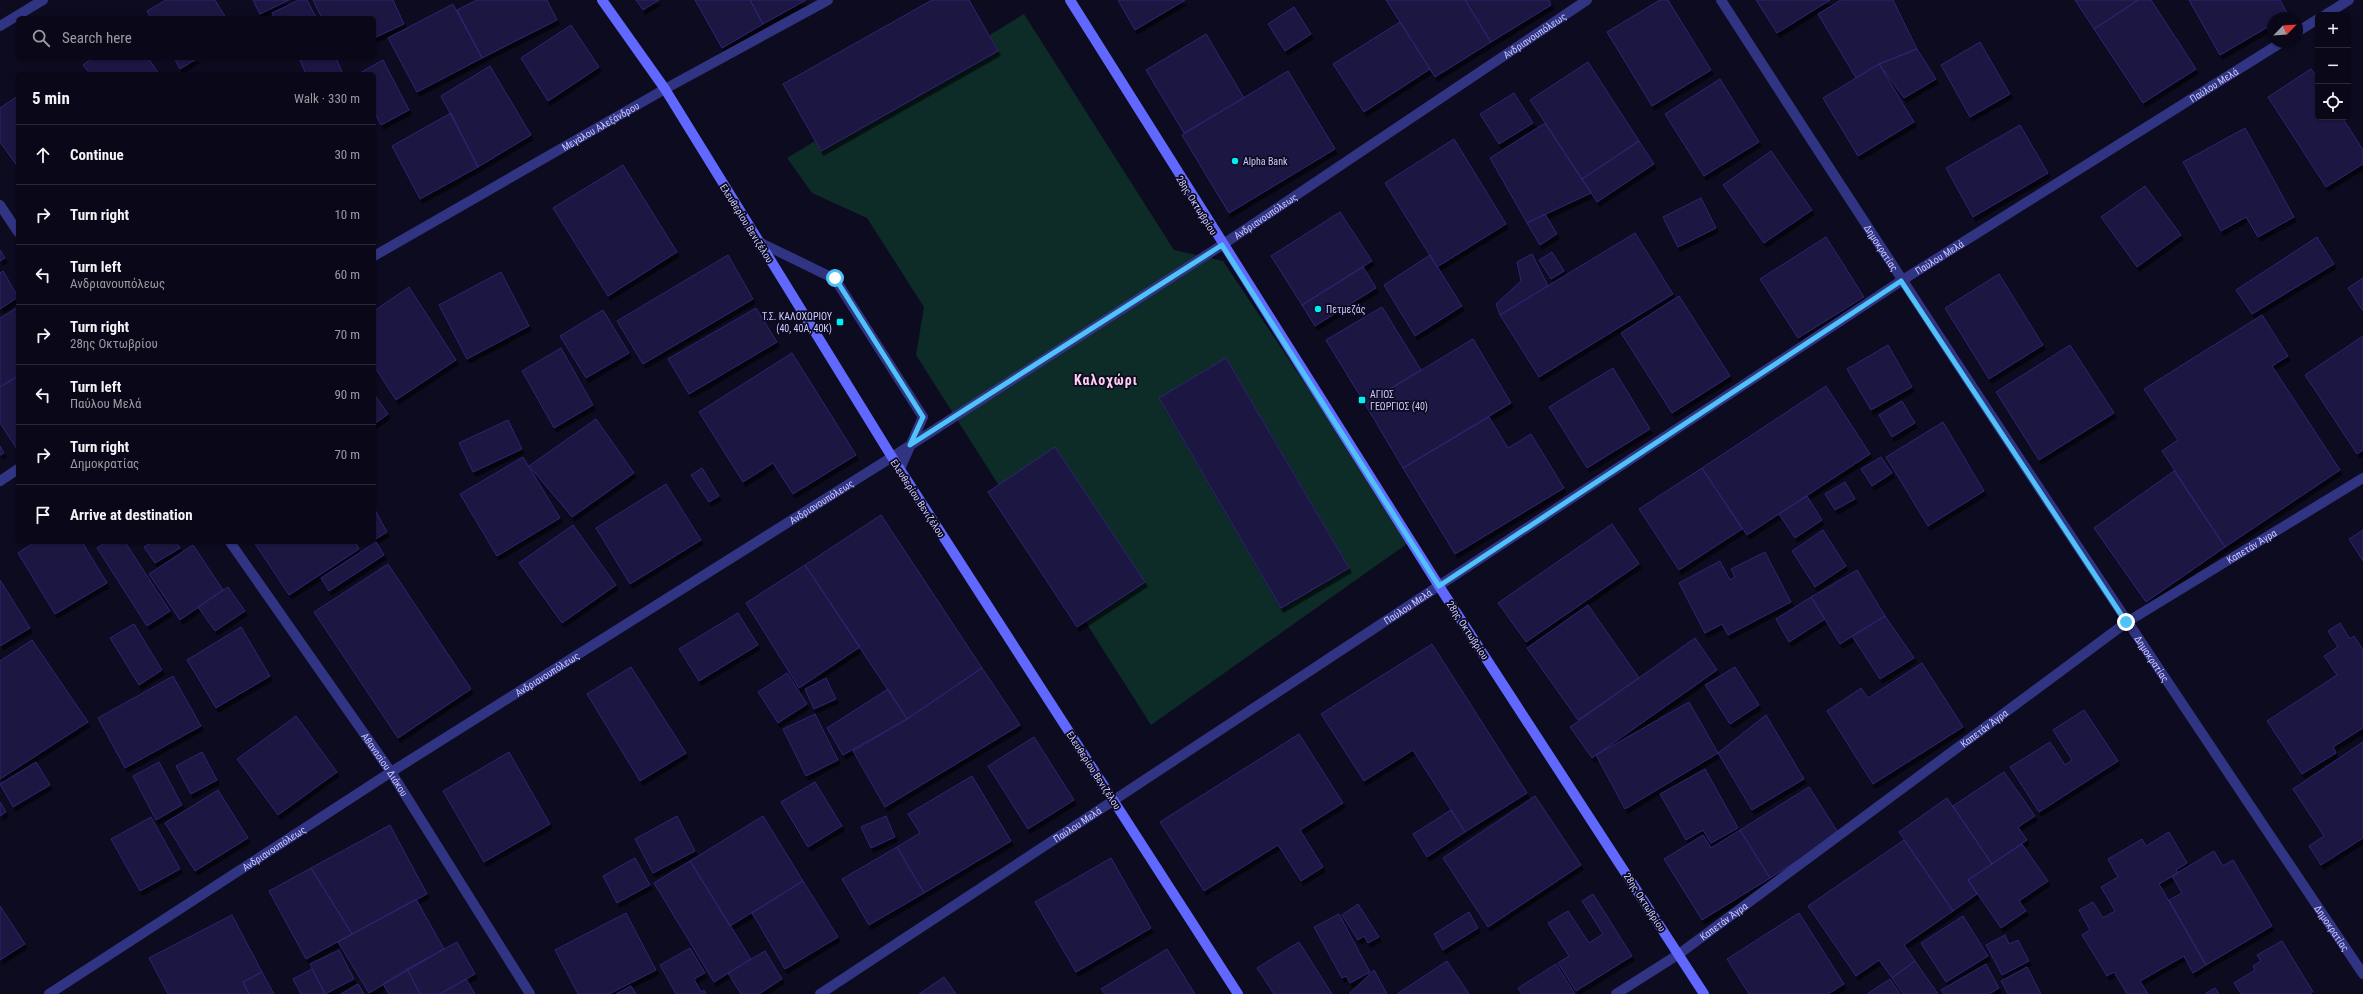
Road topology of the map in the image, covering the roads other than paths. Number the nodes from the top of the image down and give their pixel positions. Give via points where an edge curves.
1 (43, 0) edge
2 (602, 0) edge
3 (828, 0) edge
4 (1070, 0) edge
5 (1587, 0) edge
6 (1721, 0) edge
7 (2348, 0) edge
8 (2330, 12) edge
9 (16, 16) edge
10 (17, 16) edge
11 (2315, 21) edge
12 (0, 26) edge
13 (2303, 28) edge
14 (2272, 48) edge
15 (665, 89) junction
16 (0, 205) edge
17 (16, 229) edge
18 (759, 242) junction
19 (1222, 245) junction
20 (376, 255) edge
21 (1901, 281) junction
22 (910, 445) junction
23 (892, 457) junction
24 (900, 469) junction
25 (16, 470) edge
26 (2363, 478) edge
27 (0, 480) edge
28 (231, 544) edge
29 (1439, 586) junction
30 (2126, 622) junction
31 (391, 772) junction
32 (1114, 801) junction
33 (1679, 954) junction
34 (2363, 974) edge
35 (49, 994) edge
36 (530, 994) edge
37 (820, 994) edge
38 (1238, 994) edge
39 (1616, 994) edge
40 (1704, 994) edge

1 - 10 street
2 - 15 main road, Ελευθερίου Βενιζέλου
3 - 15 street, Μεγάλου Αλεξάνδρου
4 - 19 main road, 28ης Οκτωβρίου
5 - 19 street, Ανδριανουπόλεως
6 - 21 street, Δημοκρατίας
7 - 8 street
9 - 12 street
11 - 13 street
14 - 21 street, Παύλου Μελά
15 - 18 main road, Ελευθερίου Βενιζέλου
15 - 20 street, Μεγάλου Αλεξάνδρου
16 - 17 street
18 - 22 street via 835,278 923,417
18 - 23 main road, Ελευθερίου Βενιζέλου
19 - 22 street, Ανδριανουπόλεως
19 - 29 main road, 28ης Οκτωβρίου
21 - 29 street, Παύλου Μελά
21 - 30 street, Δημοκρατίας
22 - 23 street, Ανδριανουπόλεως
22 - 24 street
23 - 24 main road, Ελευθερίου Βενιζέλου
23 - 31 street, Ανδριανουπόλεως
24 - 32 main road, Ελευθερίου Βενιζέλου
25 - 27 street
26 - 30 street, Καπετάν Άγρα
28 - 31 street, Αθανασίου Διάκου
29 - 32 street, Παύλου Μελά
29 - 33 main road, 28ης Οκτωβρίου
30 - 33 street, Καπετάν Άγρα
30 - 34 street, Δημοκρατίας
31 - 35 street, Ανδριανουπόλεως
31 - 36 street, Αθανασίου Διάκου
32 - 37 street, Παύλου Μελά
32 - 38 main road, Ελευθερίου Βενιζέλου
33 - 39 street, Καπετάν Άγρα
33 - 40 main road, 28ης Οκτωβρίου

